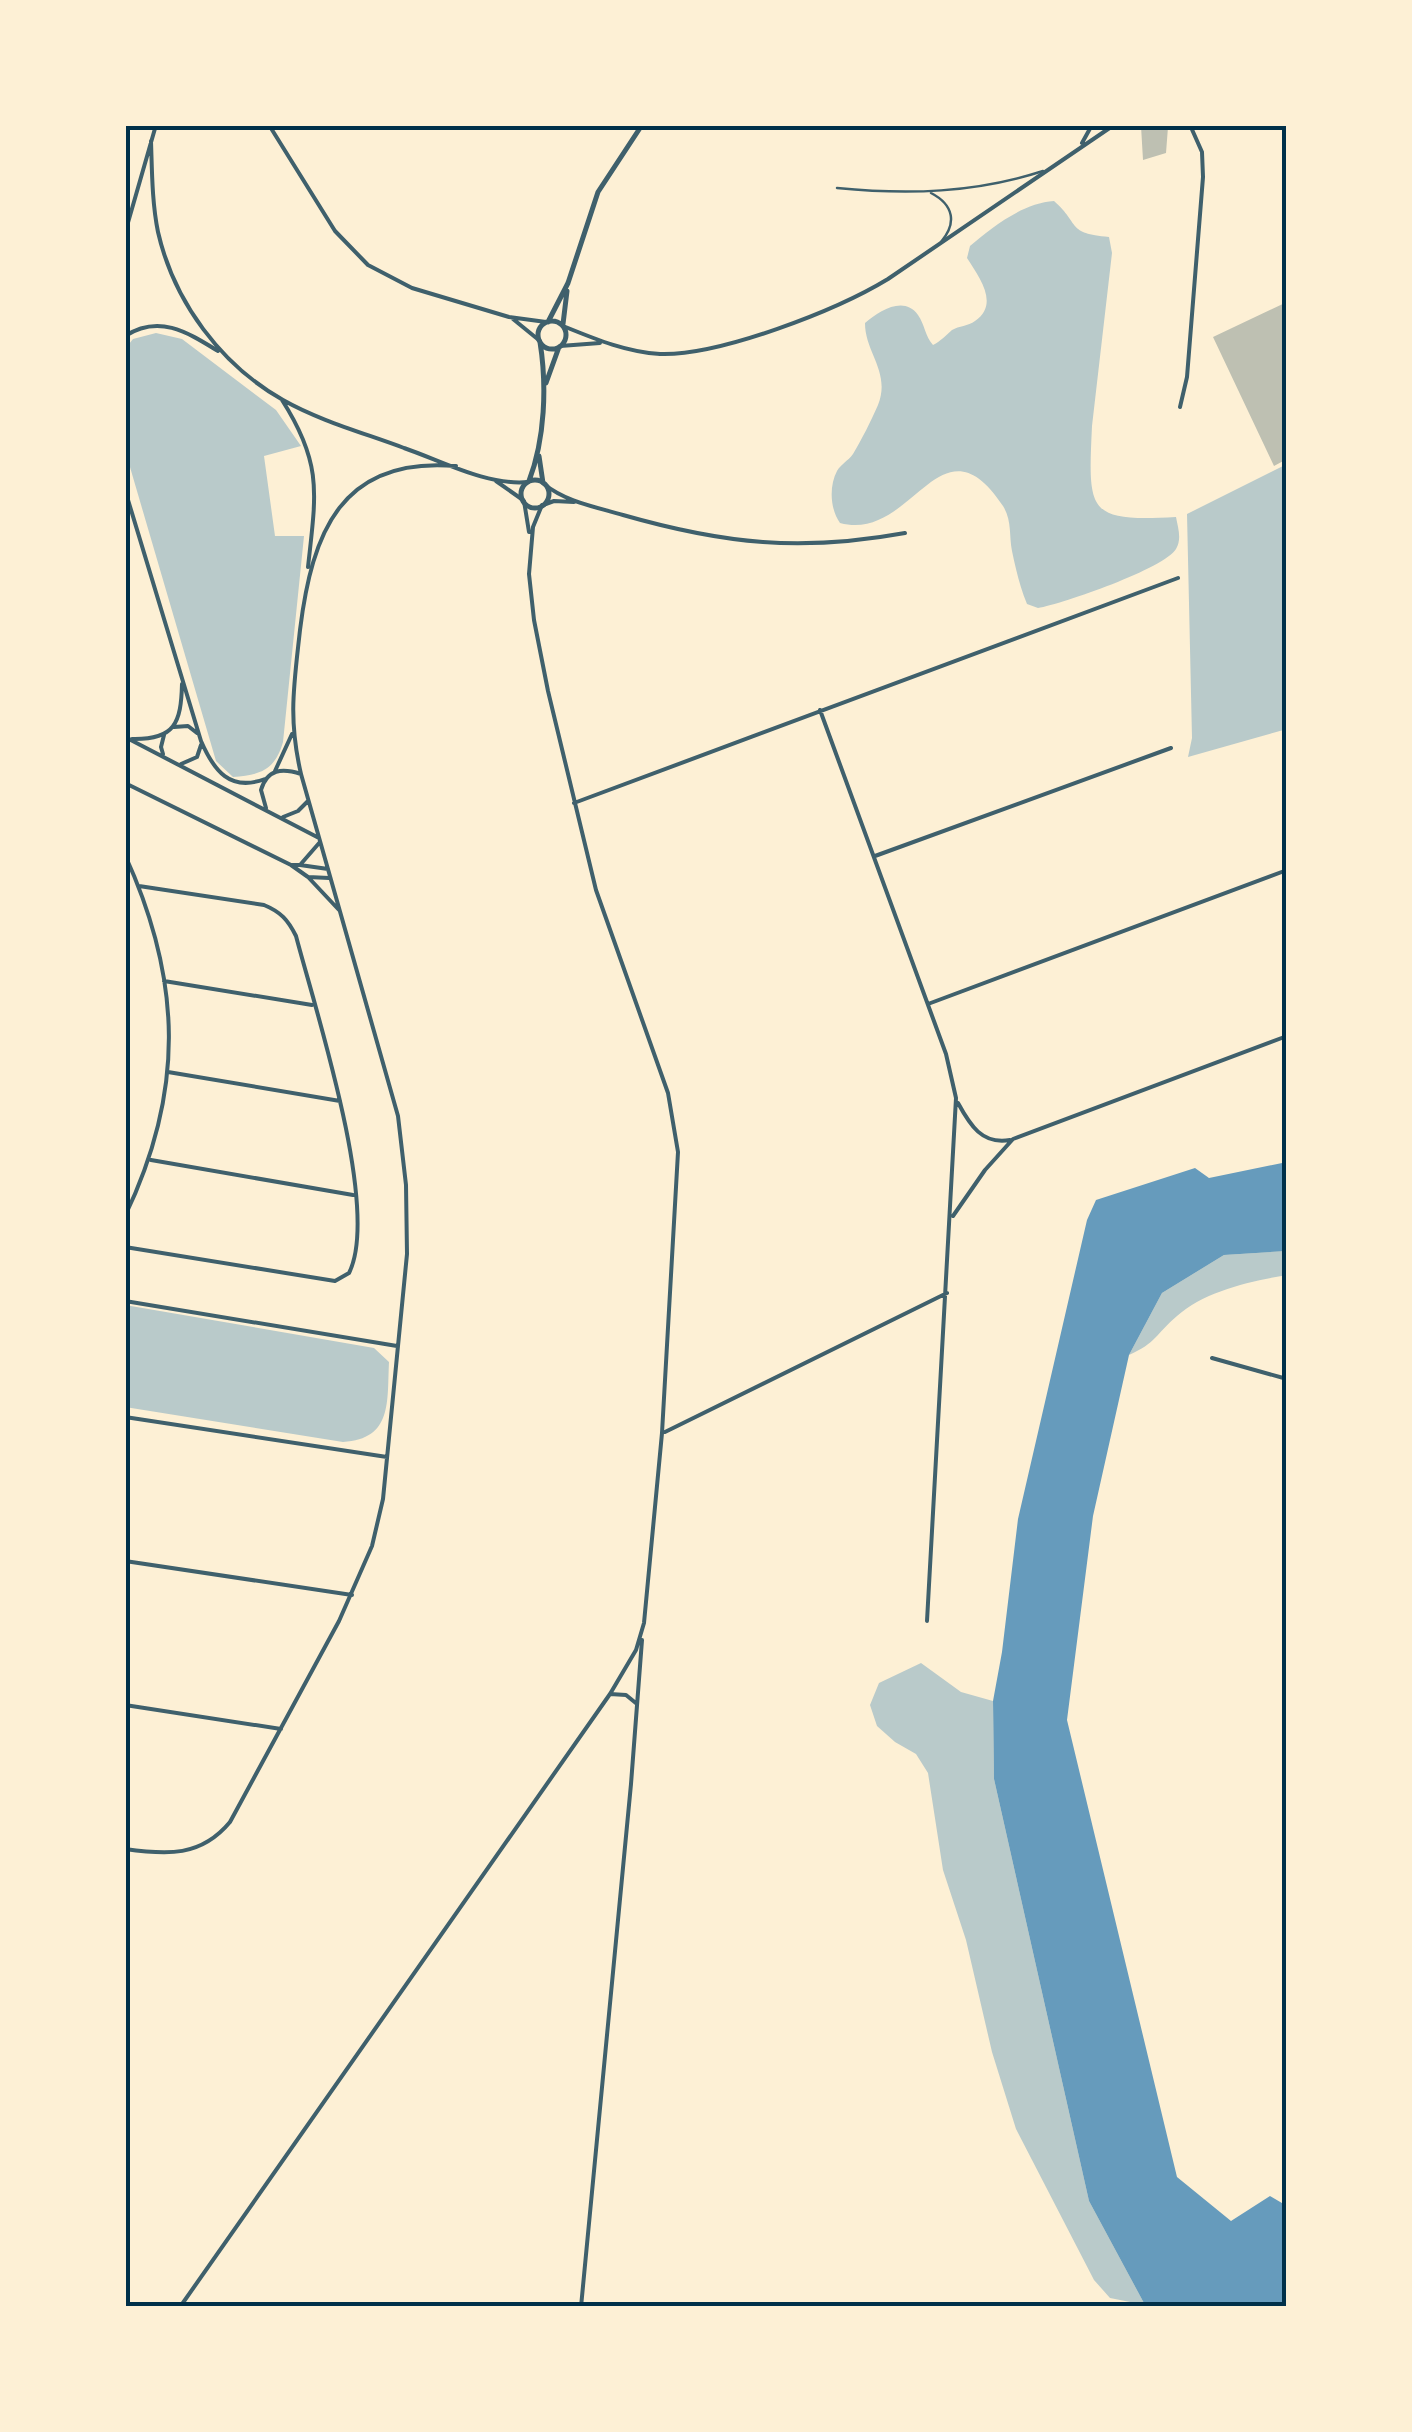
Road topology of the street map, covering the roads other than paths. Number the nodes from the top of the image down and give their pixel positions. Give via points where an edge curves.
1 (156, 125) edge
2 (270, 125) edge
3 (642, 125) edge
4 (1092, 125) edge
5 (1114, 125) edge
6 (1190, 125) edge
7 (151, 141) junction
8 (1080, 145) junction
9 (1046, 170) junction
10 (837, 188) dead end
11 (930, 193) junction
12 (125, 233) edge
13 (940, 243) junction
14 (568, 283) junction
15 (509, 317) junction
16 (547, 322) junction
17 (563, 326) junction
18 (125, 336) edge
19 (540, 341) junction
20 (606, 343) junction
21 (559, 347) junction
22 (222, 353) junction
23 (544, 390) junction
24 (282, 400) junction
25 (1180, 407) dead end
26 (538, 442) junction
27 (456, 466) junction
28 (492, 478) junction
29 (529, 482) junction
30 (544, 483) junction
31 (125, 490) edge
32 (523, 501) junction
33 (579, 502) junction
34 (542, 505) junction
35 (906, 532) dead end
36 (530, 542) junction
37 (1178, 578) dead end
38 (306, 583) junction
39 (182, 678) junction
40 (820, 710) junction
41 (174, 727) junction
42 (292, 734) junction
43 (164, 735) junction
44 (126, 738) edge
45 (200, 739) junction
46 (1171, 748) dead end
47 (166, 758) junction
48 (181, 764) junction
49 (275, 772) junction
50 (301, 774) junction
51 (265, 779) junction
52 (125, 782) edge
53 (308, 800) junction
54 (574, 803) junction
55 (266, 808) junction
56 (283, 817) junction
57 (320, 840) junction
58 (125, 854) edge
59 (875, 856) junction
60 (292, 865) junction
61 (300, 865) junction
62 (328, 869) junction
63 (1287, 870) edge
64 (308, 877) junction
65 (331, 878) junction
66 (139, 886) junction
67 (342, 914) junction
68 (164, 981) junction
69 (928, 1004) junction
70 (314, 1005) junction
71 (1287, 1036) edge
72 (168, 1072) junction
73 (956, 1098) junction
74 (340, 1101) junction
75 (1013, 1139) junction
76 (150, 1160) junction
77 (355, 1195) junction
78 (125, 1216) edge
79 (952, 1218) junction
80 (125, 1247) edge
81 (948, 1292) junction
82 (125, 1301) edge
83 (398, 1346) junction
84 (1212, 1358) dead end
85 (1287, 1379) edge
86 (125, 1417) edge
87 (662, 1433) junction
88 (387, 1457) junction
89 (125, 1560) edge
90 (352, 1595) junction
91 (927, 1620) dead end
92 (642, 1635) junction
93 (610, 1694) junction
94 (125, 1705) edge
95 (637, 1705) junction
96 (282, 1729) junction
97 (125, 1849) edge
98 (180, 2307) edge
99 (581, 2307) edge

1 - 7 street
2 - 15 street via 335,231 368,265 412,288
3 - 14 street via 598,192
4 - 8 street
5 - 8 street
6 - 25 street via 1203,164 1188,377
7 - 12 street
7 - 22 street via 154,205 166,256 191,310
8 - 9 street
9 - 11 lane
9 - 13 street
10 - 11 lane
11 - 13 lane via 944,200 952,216
13 - 20 street via 860,296 736,340 670,354
14 - 16 street
14 - 17 street
15 - 16 street
15 - 19 street
16 - 17 street
16 - 19 street
17 - 20 street
17 - 21 street
18 - 22 street via 159,324
19 - 21 street
19 - 23 street
20 - 21 street
21 - 23 street
22 - 24 street
23 - 26 street
24 - 27 street
24 - 38 street via 313,464
26 - 29 street
26 - 30 street
27 - 28 street
27 - 38 street via 406,467 360,488 325,528
28 - 29 street
28 - 32 street
29 - 30 street
29 - 32 street
30 - 33 street
30 - 34 street
31 - 39 street
32 - 34 street
32 - 36 street
33 - 34 street
33 - 35 street via 682,532 761,544
34 - 36 street
36 - 54 street via 534,620
37 - 40 street
38 - 42 street
39 - 41 street
39 - 45 street
40 - 54 street
40 - 59 street
41 - 43 street
41 - 45 street via 188,726
42 - 49 street
42 - 50 street
43 - 44 street
43 - 47 street
44 - 47 street
45 - 48 street via 196,757
45 - 51 street via 211,764 232,782
46 - 59 street
47 - 48 street
48 - 55 street
49 - 50 street
49 - 51 street
50 - 53 street
51 - 55 street
52 - 60 street
53 - 56 street
53 - 57 street
54 - 87 street via 604,920 676,1130 678,1196
55 - 56 street
56 - 57 street
57 - 61 street
57 - 62 street
58 - 66 street
59 - 69 street
60 - 61 street
60 - 64 street
61 - 62 street
62 - 65 street
63 - 69 street
64 - 65 street
64 - 67 street
65 - 67 street
66 - 68 street
66 - 70 street via 264,905 283,914 296,936
67 - 83 street via 403,1152 408,1220
68 - 70 street
68 - 72 street
69 - 73 street
70 - 74 street
71 - 75 street
72 - 74 street
72 - 76 street
73 - 75 street via 980,1134
73 - 79 street
74 - 77 street
75 - 79 street
76 - 77 street
76 - 78 street
77 - 80 street via 354,1264 335,1281
79 - 81 street
81 - 87 street
81 - 91 street
82 - 83 street
83 - 88 street
84 - 85 street
86 - 88 street
87 - 92 street
88 - 90 street via 378,1523
89 - 90 street
90 - 96 street
92 - 93 street
92 - 95 street
93 - 95 street via 626,1695
93 - 98 street
94 - 96 street
95 - 99 street
96 - 97 street via 234,1816 212,1839 170,1854

